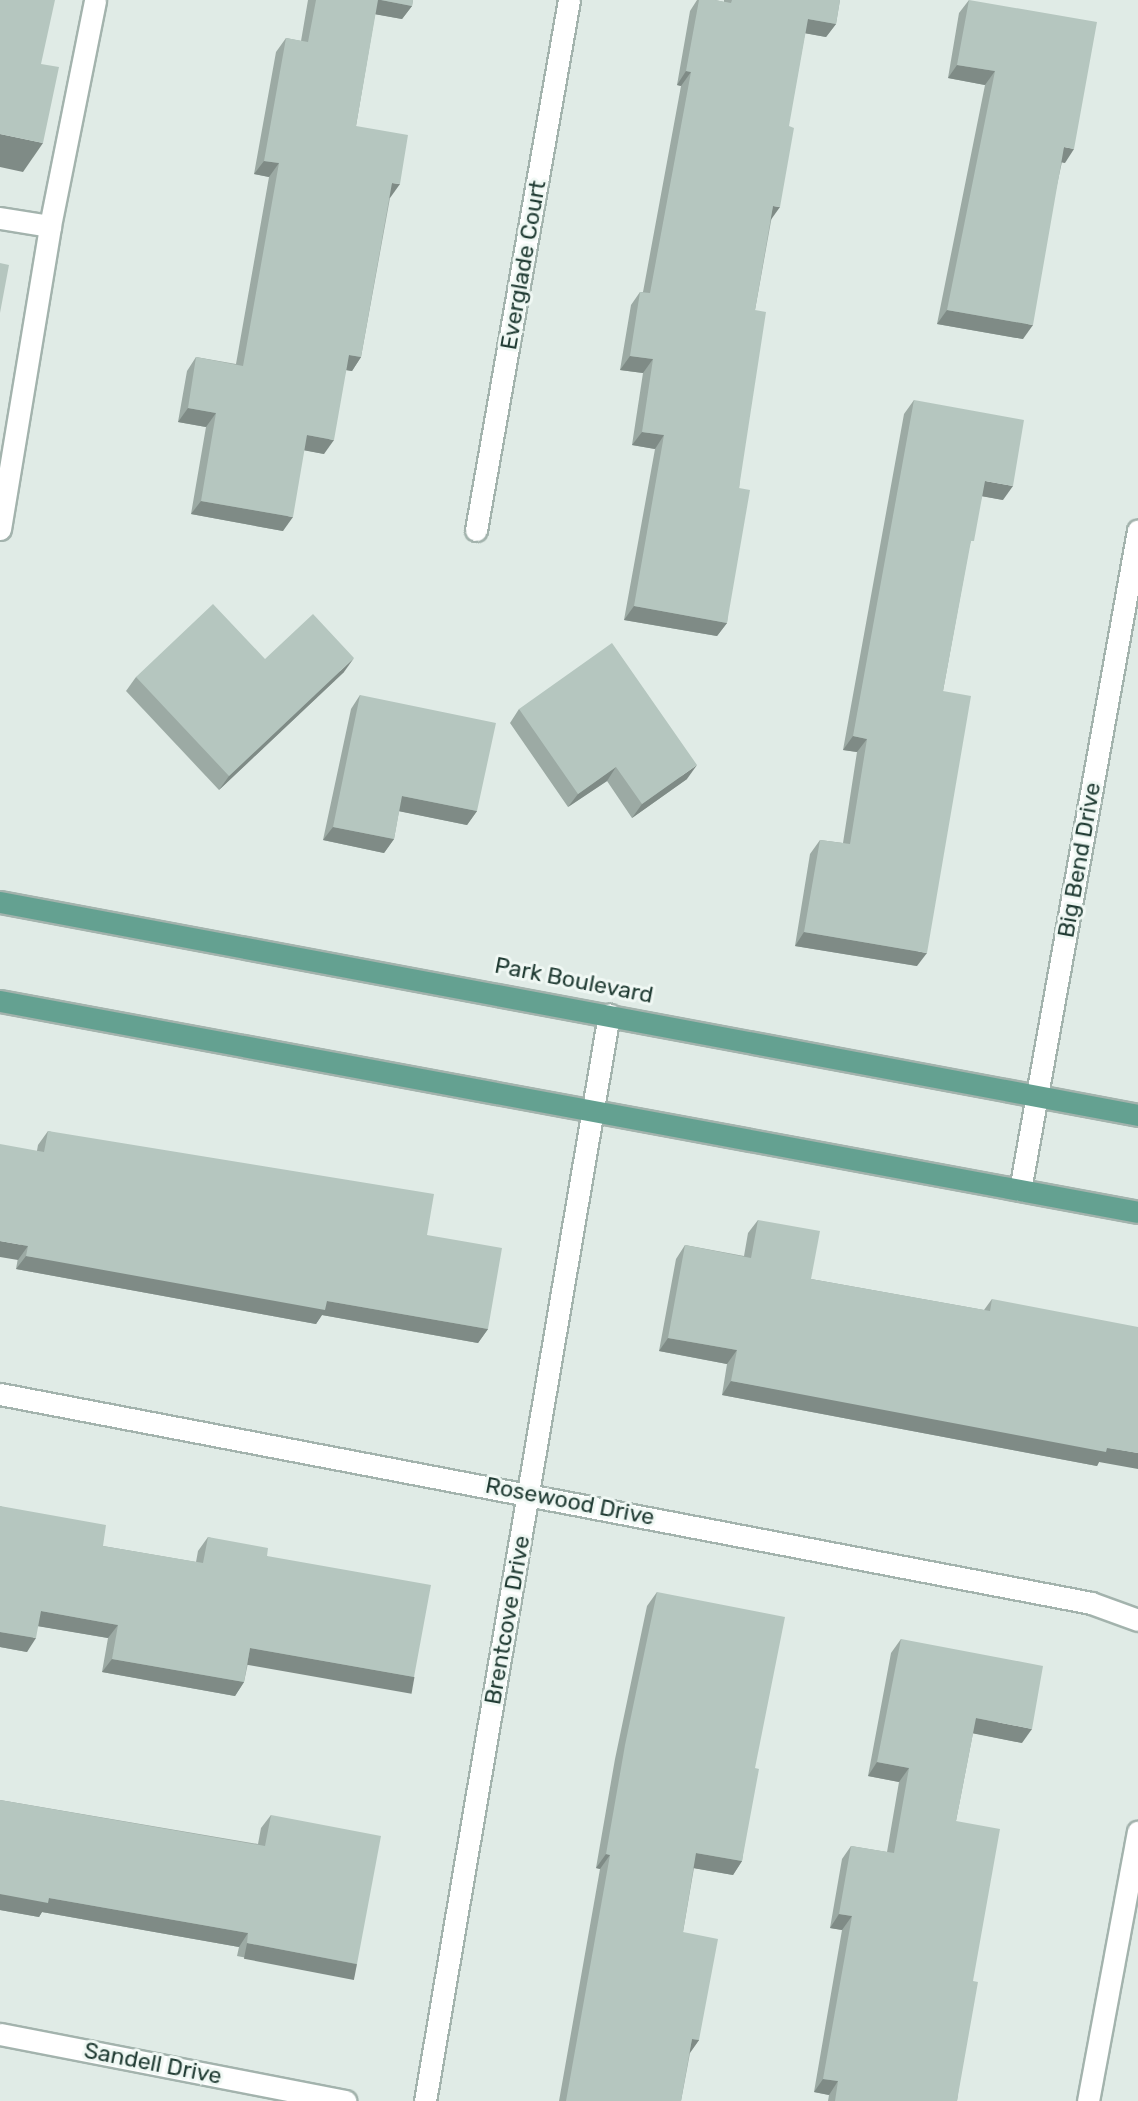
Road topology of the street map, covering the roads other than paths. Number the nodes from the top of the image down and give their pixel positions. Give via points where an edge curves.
1 (95, 0) edge
2 (569, 0) edge
3 (0, 218) edge
4 (50, 226) junction
5 (0, 528) edge
6 (476, 530) dead end
7 (1138, 530) edge
8 (0, 902) edge
9 (0, 1000) edge
10 (609, 1014) junction
11 (1037, 1095) junction
12 (593, 1109) junction
13 (1138, 1115) edge
14 (1020, 1190) junction
15 (1138, 1212) edge
16 (0, 1394) edge
17 (529, 1492) junction
18 (1138, 1620) edge
19 (1138, 1832) edge
20 (0, 2034) edge
21 (346, 2101) edge
22 (425, 2101) edge
23 (1088, 2101) edge

1 - 4 street
2 - 6 street, Everglade Court
3 - 4 street
4 - 5 street
7 - 11 street, Big Bend Drive
8 - 10 main road, Park Boulevard
9 - 12 main road
10 - 11 main road, Park Boulevard
10 - 12 street, Brentcove Drive
11 - 13 main road, Park Boulevard
11 - 14 street, Big Bend Drive
12 - 14 main road
12 - 17 street, Brentcove Drive
14 - 15 main road
16 - 17 street, Rosewood Drive
17 - 18 street, Rosewood Drive via 1091,1603
17 - 22 street, Brentcove Drive
19 - 23 street
20 - 21 street, Sandell Drive

